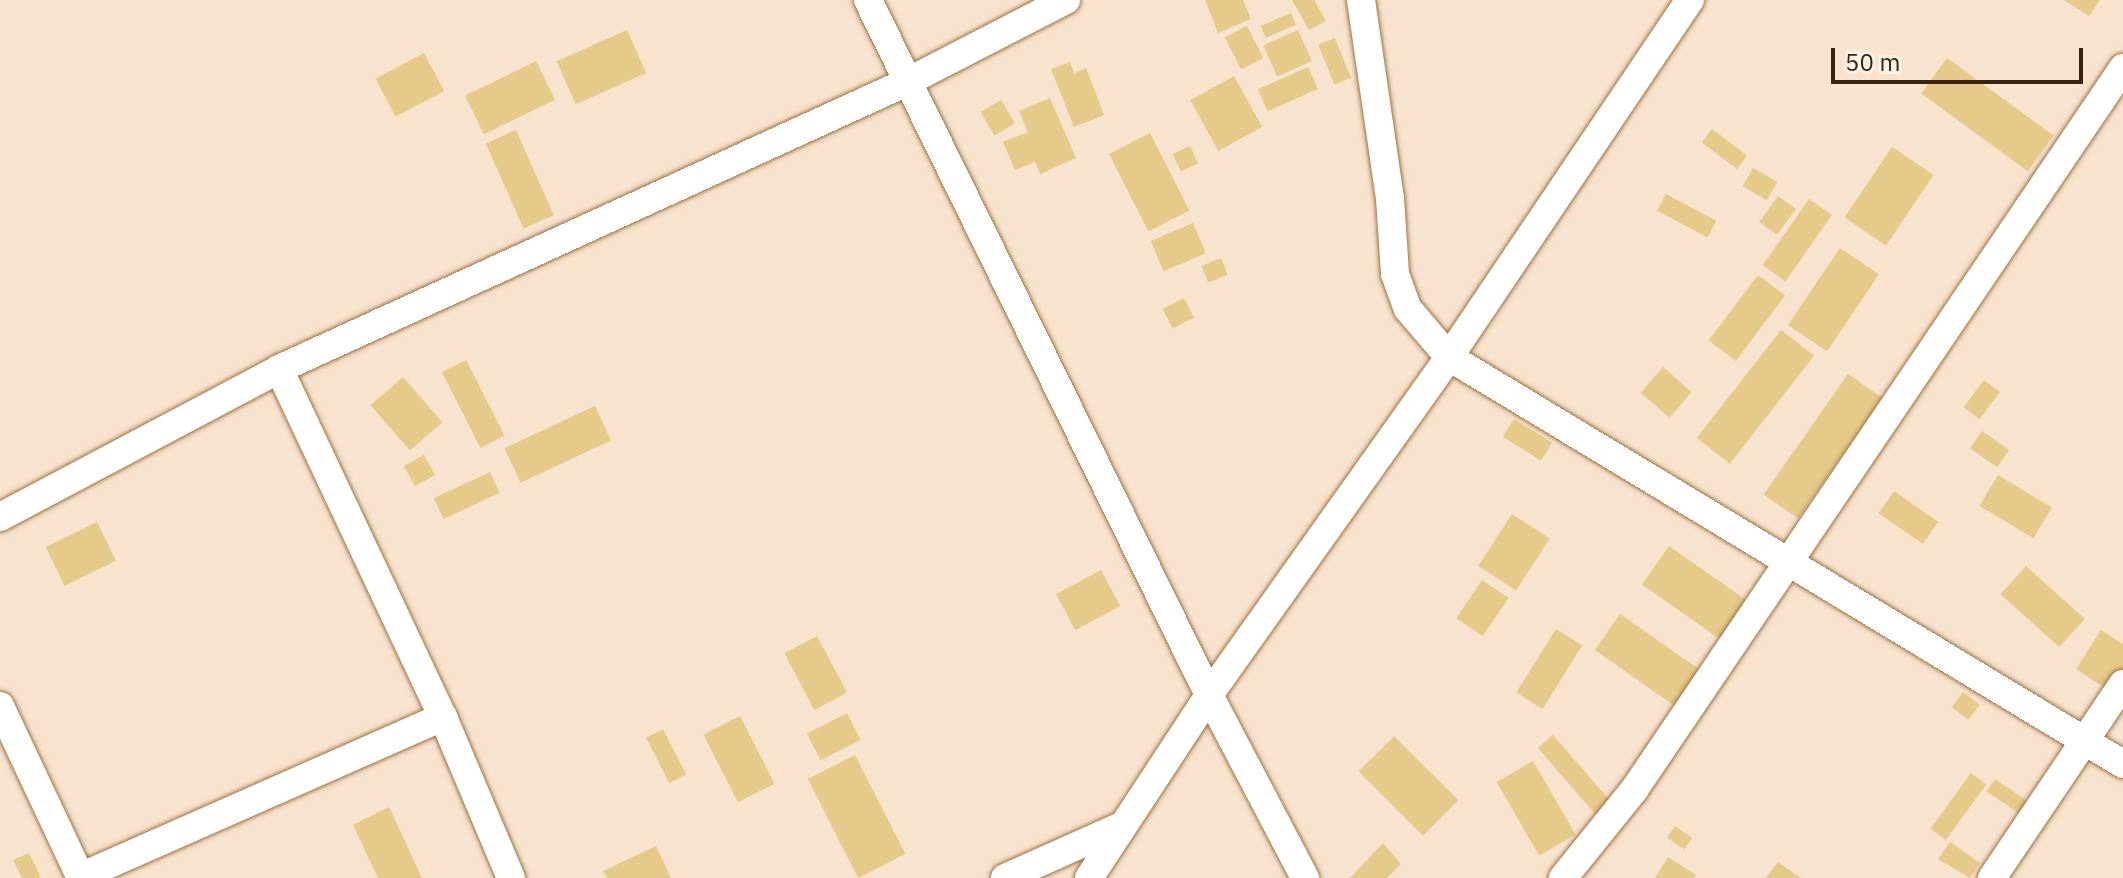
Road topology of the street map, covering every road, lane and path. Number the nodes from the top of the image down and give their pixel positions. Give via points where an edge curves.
1 (868, 0) edge
2 (1066, 0) edge
3 (1361, 0) edge
4 (1690, 0) edge
5 (2123, 68) edge
6 (907, 82) junction
7 (1449, 357) junction
8 (279, 369) junction
9 (0, 517) edge
10 (1789, 564) junction
11 (2123, 684) edge
12 (1209, 695) junction
13 (0, 706) edge
14 (443, 717) junction
15 (2085, 740) junction
16 (2123, 764) edge
17 (1119, 827) junction
18 (80, 877) edge
19 (511, 878) edge
20 (1005, 878) edge
21 (1089, 878) edge
22 (1305, 878) edge
23 (1563, 878) edge
24 (1992, 878) edge

1 - 6 street
2 - 6 street
3 - 7 street via 1388,182 1395,274 1408,309
4 - 7 street
5 - 10 street
6 - 8 street
6 - 12 street
7 - 10 street
7 - 12 street
8 - 9 street
8 - 14 street
10 - 15 street
10 - 23 street via 1634,790
11 - 15 street
12 - 17 street
12 - 22 street
13 - 18 street
14 - 18 street
14 - 19 street
15 - 16 street
15 - 24 street
17 - 20 street
17 - 21 street

